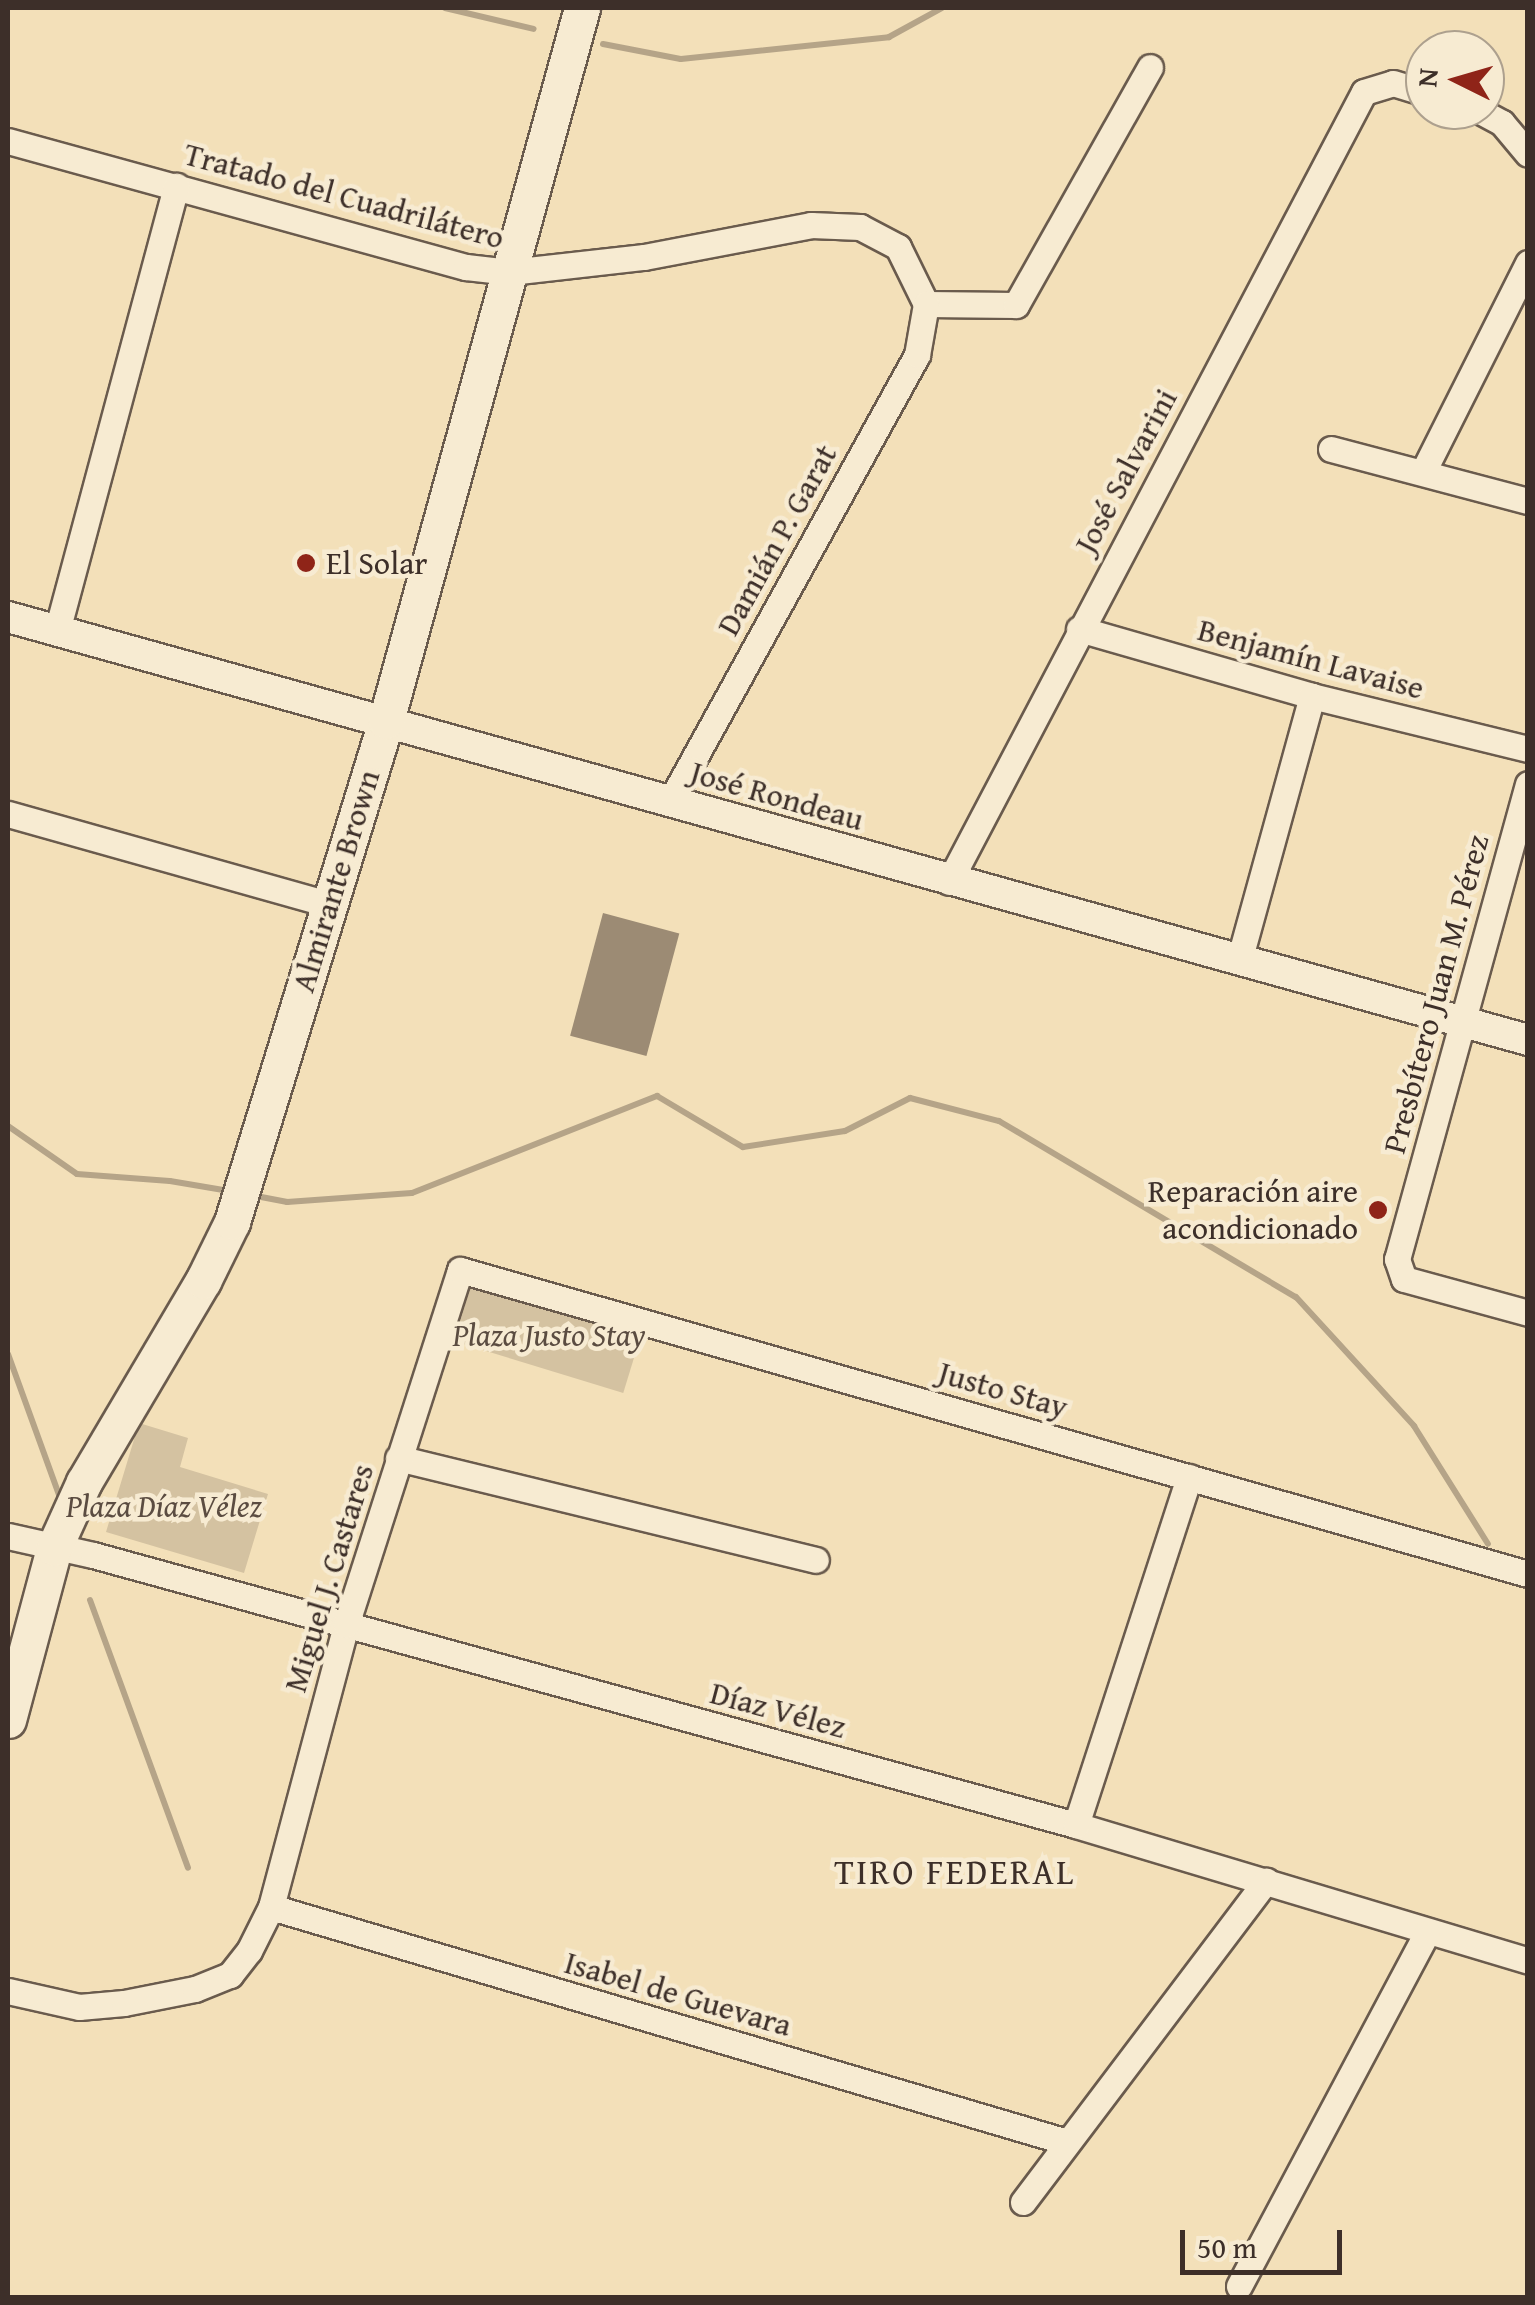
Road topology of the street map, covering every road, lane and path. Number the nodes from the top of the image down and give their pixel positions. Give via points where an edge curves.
1 (582, 8) edge
2 (1150, 66) dead end
3 (1405, 87) edge
4 (1505, 127) edge
5 (8, 141) edge
6 (1528, 154) edge
7 (176, 186) junction
8 (1528, 263) edge
9 (510, 272) junction
10 (926, 304) junction
11 (1331, 449) dead end
12 (1423, 472) junction
13 (1528, 502) edge
14 (8, 617) edge
15 (1079, 629) junction
16 (58, 630) junction
17 (1312, 696) junction
18 (386, 721) junction
19 (1528, 749) edge
20 (1528, 784) edge
21 (670, 802) junction
22 (8, 814) edge
23 (949, 882) junction
24 (328, 904) junction
25 (1240, 962) junction
26 (1463, 1021) junction
27 (1528, 1040) edge
28 (460, 1270) joint
29 (1528, 1313) edge
30 (398, 1458) junction
31 (1188, 1477) junction
32 (8, 1536) edge
33 (54, 1548) junction
34 (816, 1560) dead end
35 (1528, 1574) edge
36 (346, 1625) junction
37 (8, 1720) edge
38 (1076, 1825) junction
39 (1266, 1881) junction
40 (271, 1907) junction
41 (1427, 1934) junction
42 (1528, 1961) edge
43 (8, 1991) edge
44 (1067, 2142) junction
45 (1022, 2202) dead end
46 (1239, 2286) dead end

1 - 9 main road, Almirante Brown
2 - 10 street via 1016,305
3 - 15 street, José Salvarini via 1392,83 1364,92
4 - 6 street
5 - 7 street, Tratado del Cuadrilátero
7 - 9 street, Tratado del Cuadrilátero via 466,267
7 - 16 street
8 - 12 street
9 - 10 street, Tratado del Cuadrilátero via 644,257 811,225 860,227 898,247
9 - 18 main road, Almirante Brown
10 - 21 street, Damián P. Garat via 917,355
11 - 12 street
12 - 13 street
14 - 16 street, José Rondeau
15 - 17 street, Benjamín Lavaise
15 - 23 street, José Salvarini
16 - 18 street, José Rondeau
17 - 19 street, Benjamín Lavaise
17 - 25 street
18 - 21 street, José Rondeau
18 - 24 main road, Almirante Brown
20 - 26 street, Presbítero Juan M. Pérez
21 - 23 street, José Rondeau
22 - 24 street
23 - 25 street, José Rondeau
24 - 33 main road, Almirante Brown via 232,1222 84,1482
25 - 26 street, José Rondeau
26 - 27 street, José Rondeau
26 - 29 street, Presbítero Juan M. Pérez via 1397,1259 1404,1279
28 - 30 street, Miguel J. Castares
28 - 31 street, Justo Stay
30 - 34 street
30 - 36 street, Miguel J. Castares
31 - 35 street, Justo Stay
31 - 38 street
32 - 33 street, Díaz Vélez
33 - 36 street, Díaz Vélez
33 - 37 main road, Almirante Brown
36 - 38 street, Díaz Vélez
36 - 40 street, Miguel J. Castares
38 - 39 street, Díaz Vélez
39 - 41 street, Díaz Vélez
39 - 44 street
40 - 43 street, Miguel J. Castares via 230,1975 195,1989 79,2007
40 - 44 street, Isabel de Guevara
41 - 42 street, Díaz Vélez
41 - 46 street
44 - 45 street

